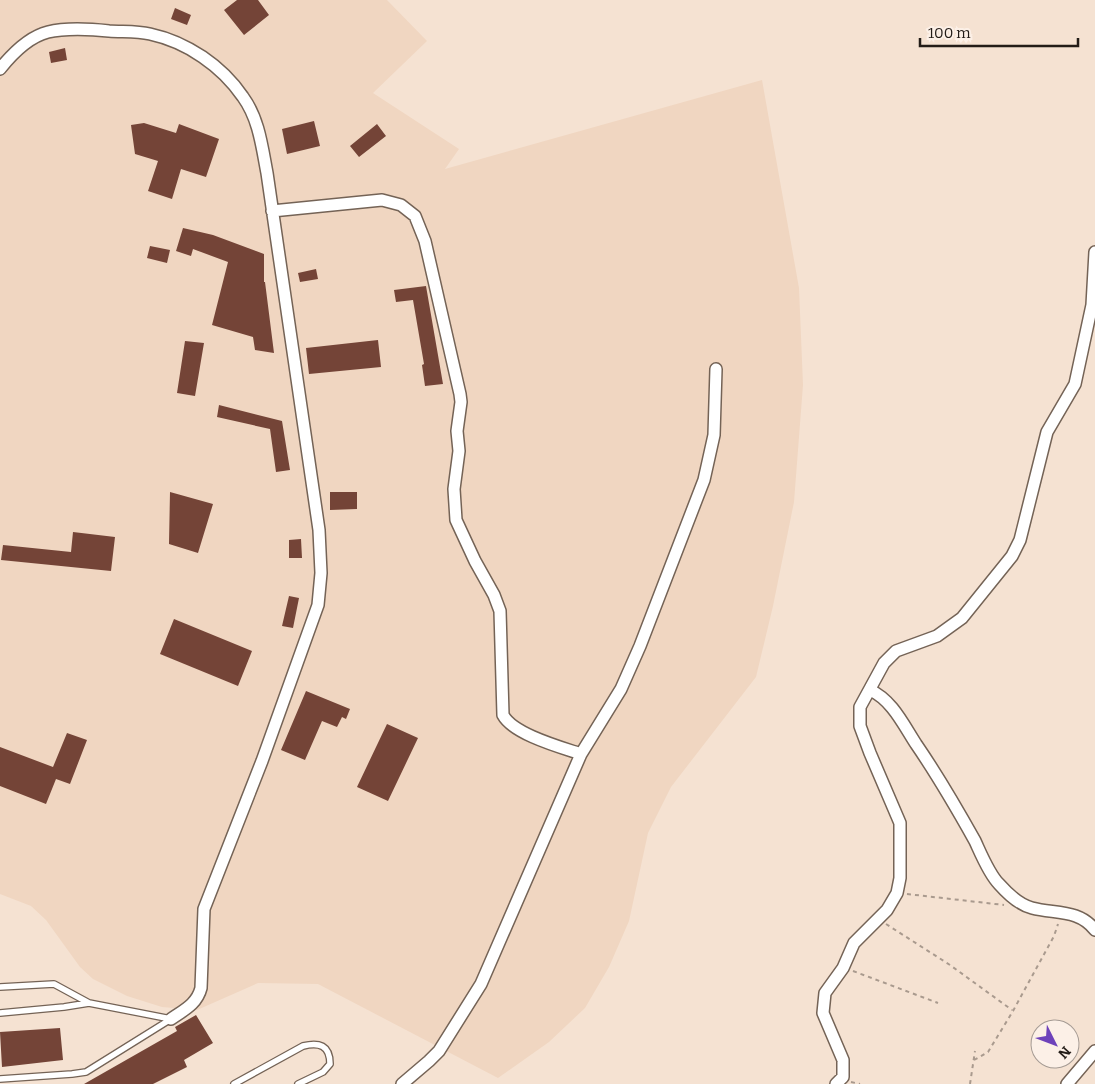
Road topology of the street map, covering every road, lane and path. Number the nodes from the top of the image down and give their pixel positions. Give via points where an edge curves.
1 (0, 69) edge
2 (272, 211) junction
3 (1095, 252) edge
4 (716, 369) dead end
5 (870, 690) junction
6 (581, 754) junction
7 (898, 893) junction
8 (1019, 902) junction
9 (1062, 912) junction
10 (878, 919) junction
11 (1095, 930) edge
12 (843, 968) junction
13 (0, 987) edge
14 (89, 1003) junction
15 (938, 1003) dead end
16 (1013, 1011) junction
17 (0, 1013) edge
18 (171, 1019) junction
19 (974, 1051) dead end
20 (1095, 1051) edge
21 (974, 1060) junction
22 (0, 1079) edge
23 (234, 1084) edge
24 (298, 1084) edge
25 (402, 1084) edge
26 (836, 1084) edge
27 (970, 1084) edge
28 (1067, 1084) edge

1 - 2 street via 31,40 48,32 91,29 150,34 189,48 224,73 244,98 257,124
2 - 6 street via 382,200 401,205 415,216 425,241 460,394 459,451 454,489 456,520 500,611 504,714 507,721 521,731
2 - 18 street via 319,530 321,573 318,605 204,909 198,998
3 - 5 street via 1092,305 1075,384 1047,432 1020,540 1012,556 962,618 937,636 896,651 884,663
4 - 6 street via 714,435 704,480 621,689
5 - 7 street via 860,707 860,726 900,823
5 - 8 street via 879,694 893,709 950,795 998,884
6 - 25 street via 480,984 439,1051
7 - 8 path via 1004,906
7 - 10 street
8 - 9 street via 1032,908
9 - 11 street via 1075,915
9 - 16 path via 1054,936
10 - 12 street via 854,943
10 - 16 path via 950,965
12 - 15 path
12 - 26 street via 825,993 823,1014 843,1060 843,1077
13 - 14 lane via 54,984
14 - 17 lane
14 - 18 lane
16 - 21 path via 988,1052
18 - 22 lane via 86,1072
19 - 21 path
20 - 28 street
21 - 27 path
23 - 24 lane via 302,1046 313,1043 322,1046 330,1055 330,1064 323,1072

